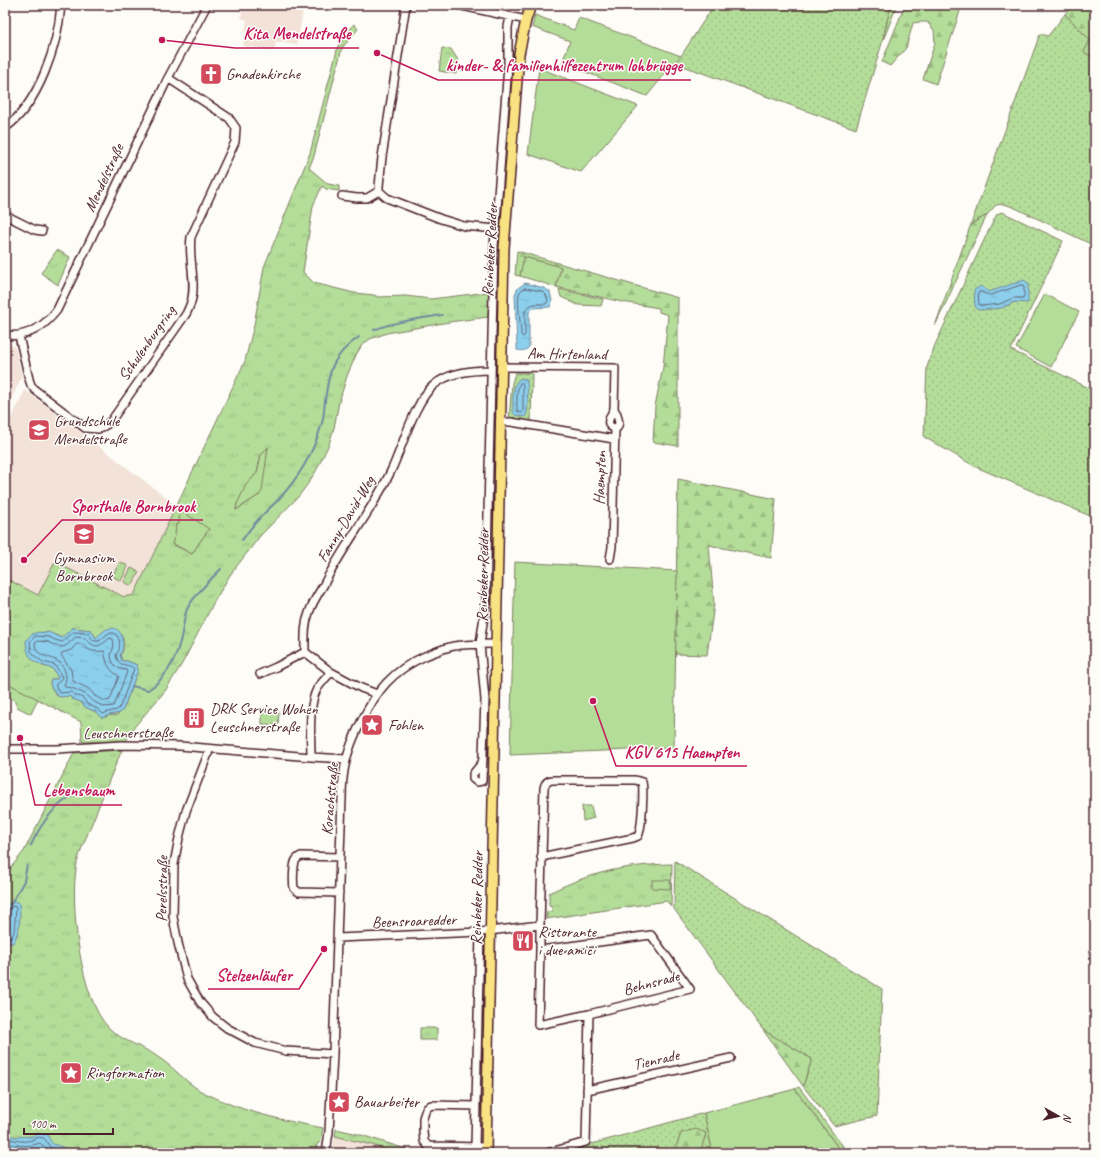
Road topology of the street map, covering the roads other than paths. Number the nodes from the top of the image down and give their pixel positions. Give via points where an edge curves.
1 (61, 5) edge
2 (207, 5) edge
3 (406, 5) edge
4 (458, 5) edge
5 (531, 5) edge
6 (510, 17) junction
7 (526, 20) junction
8 (168, 78) junction
9 (5, 128) edge
10 (379, 191) junction
11 (342, 196) dead end
12 (5, 215) edge
13 (496, 229) junction
14 (42, 230) dead end
15 (5, 335) edge
16 (19, 336) junction
17 (502, 367) junction
18 (492, 370) junction
19 (501, 422) junction
20 (614, 441) junction
21 (610, 559) dead end
22 (480, 644) junction
23 (497, 644) junction
24 (305, 652) junction
25 (331, 672) junction
26 (260, 674) dead end
27 (377, 694) junction
28 (5, 749) edge
29 (208, 749) junction
30 (311, 757) junction
31 (483, 758) dead end
32 (346, 759) junction
33 (340, 857) junction
34 (541, 857) junction
35 (339, 893) junction
36 (540, 925) junction
37 (491, 930) junction
38 (480, 932) junction
39 (337, 938) junction
40 (540, 950) junction
41 (588, 1014) junction
42 (334, 1054) junction
43 (731, 1058) dead end
44 (587, 1090) junction
45 (476, 1106) junction
46 (475, 1146) junction
47 (486, 1150) edge
48 (326, 1153) edge
49 (547, 1153) edge

1 - 9 street via 46,72 24,108
2 - 8 street, Mendelstraße
3 - 10 street
4 - 6 street
5 - 7 main road, Reinbeker Redder
6 - 7 street
6 - 13 street, Reinbeker Redder
7 - 17 main road, Reinbeker Redder via 519,54 504,248
8 - 16 street, Mendelstraße via 57,310 35,330
8 - 16 street, Schulenburgring via 229,118 236,128 235,142 190,237 193,290 186,314 111,420 98,429 85,428 35,390 29,380
10 - 11 street via 368,198
10 - 13 street via 387,198 442,219 464,226
12 - 14 street via 35,230
13 - 18 street, Reinbeker Redder
15 - 16 street, Mendelstraße
17 - 19 main road, Reinbeker Redder
17 - 20 street, Am Hirtenland via 615,368 614,409 608,420 610,427 615,428
18 - 22 street, Reinbeker Redder via 486,602
18 - 24 street, Fanny-David-Weg via 463,372 445,378 434,384 424,395 391,471 309,612 305,628
19 - 20 street, Haempten
19 - 23 main road, Reinbeker Redder
20 - 21 street, Haempten
22 - 23 street, Korachstraße
22 - 27 street, Korachstraße via 453,646 418,659 389,679
22 - 31 street, Reinbeker Redder via 485,700
23 - 37 main road, Reinbeker Redder
24 - 25 street
24 - 26 street
25 - 27 street
25 - 30 street via 317,690 314,699
27 - 32 street, Korachstraße via 356,731
28 - 29 street, Leuschnerstraße via 121,745
29 - 30 street, Leuschnerstraße
29 - 42 street, Perelsstraße via 186,811 174,864 173,917 187,979 200,1002 213,1017 255,1043 286,1051
30 - 32 street, Leuschnerstraße
32 - 33 street, Korachstraße
33 - 35 street, Korachstraße
33 - 35 street, Korachstraße via 301,856 294,865 294,887 297,891
34 - 34 street, Behnsrade via 544,788 547,782 642,782 638,836
34 - 36 street, Behnsrade
35 - 39 street, Korachstraße
36 - 37 street
36 - 40 street, Behnsrade
37 - 38 street, Beensroaredder
37 - 47 main road, Reinbeker Redder
38 - 39 street, Beensroaredder
38 - 45 street, Reinbeker Redder
39 - 42 street, Korachstraße
40 - 41 street, Behnsrade via 538,1026
40 - 41 street, Behnsrade via 651,935 690,989
41 - 44 street
42 - 48 street, Korachstraße
43 - 44 street, Tienrade
44 - 49 street via 586,1142
45 - 46 street, Reinbeker Redder
45 - 46 street, Reinbeker Redder via 431,1105 426,1109 423,1118 424,1141 428,1146
46 - 47 street, Reinbeker Redder

